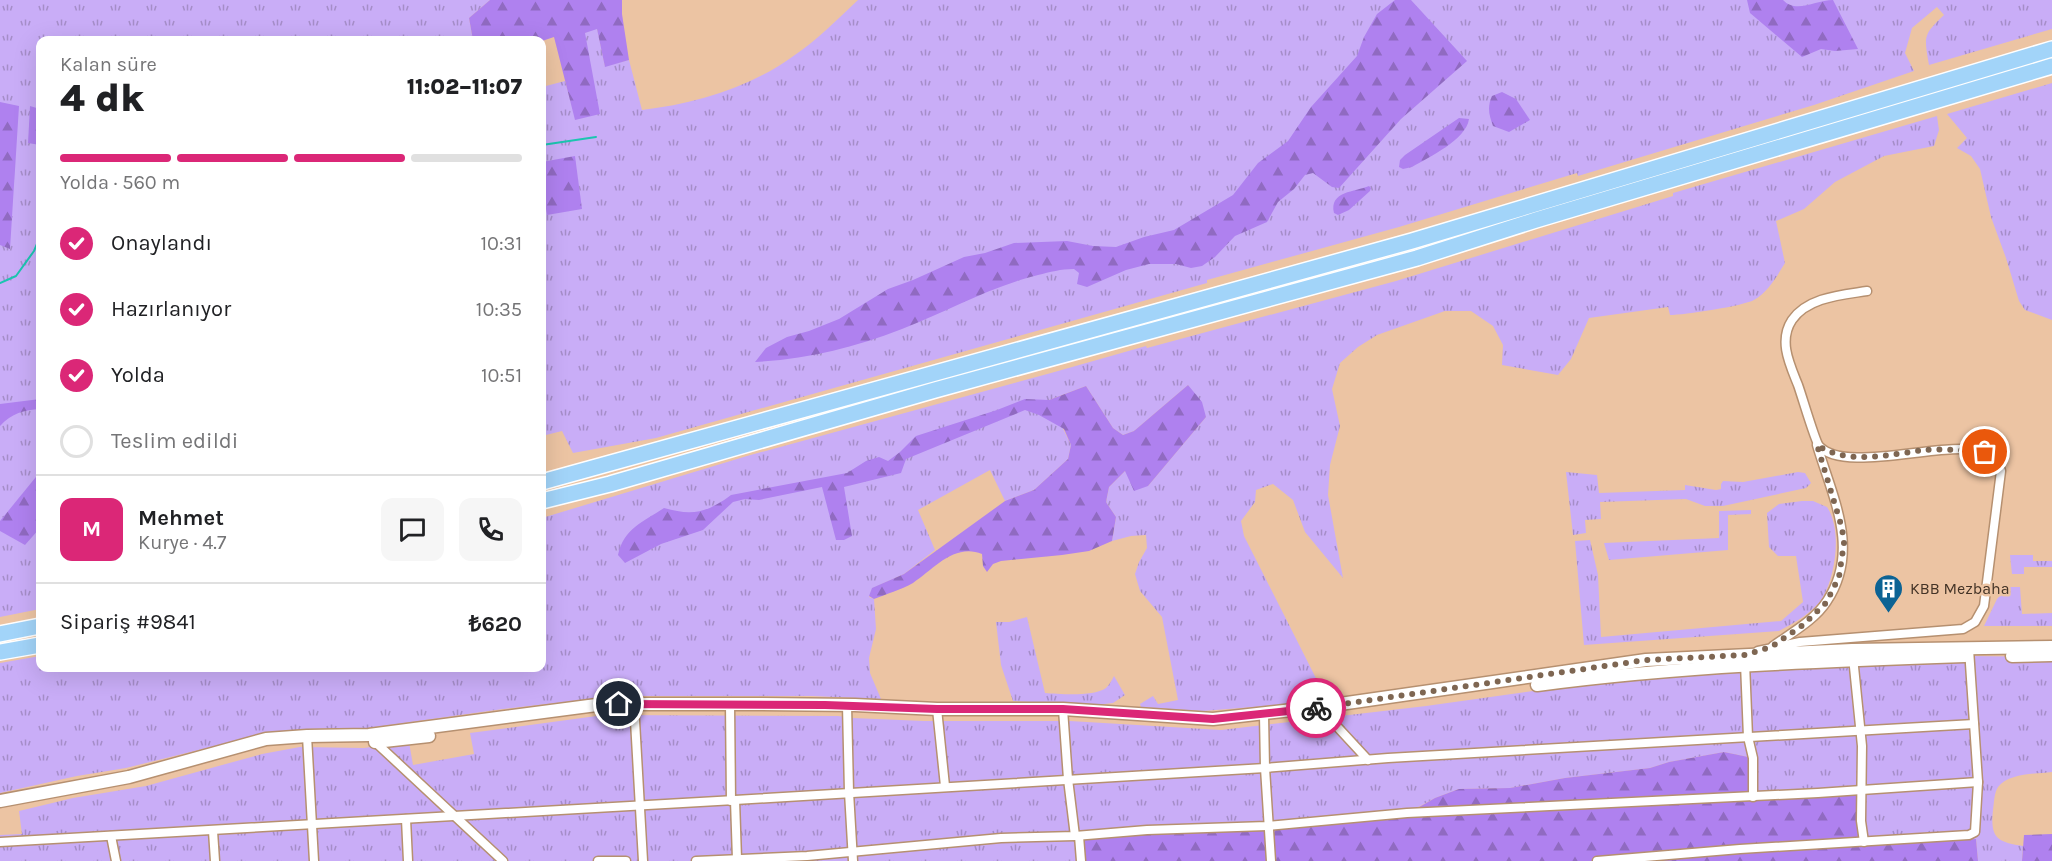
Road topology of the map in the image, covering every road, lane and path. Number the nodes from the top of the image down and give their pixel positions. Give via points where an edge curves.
1 (2052, 49) edge
2 (2052, 66) edge
3 (1867, 291) dead end
4 (1817, 445) junction
5 (546, 482) edge
6 (546, 500) edge
7 (36, 627) edge
8 (0, 634) edge
9 (36, 646) edge
10 (1771, 647) junction
11 (2052, 647) edge
12 (0, 652) edge
13 (1969, 652) junction
14 (1852, 655) junction
15 (2052, 656) edge
16 (1745, 660) junction
17 (634, 707) junction
18 (730, 708) junction
19 (847, 709) junction
20 (1322, 711) junction
21 (937, 712) junction
22 (1063, 713) junction
23 (1264, 718) junction
24 (1974, 724) junction
25 (1861, 730) junction
26 (1748, 737) junction
27 (307, 739) junction
28 (372, 739) junction
29 (1368, 760) junction
30 (1265, 768) junction
31 (1068, 779) junction
32 (1978, 782) junction
33 (945, 786) junction
34 (1861, 790) junction
35 (849, 792) junction
36 (1753, 797) junction
37 (733, 800) junction
38 (0, 801) edge
39 (638, 805) junction
40 (0, 808) edge
41 (455, 816) junction
42 (406, 819) junction
43 (312, 824) junction
44 (1268, 826) junction
45 (213, 831) junction
46 (111, 836) junction
47 (1077, 836) junction
48 (0, 842) edge
49 (1864, 842) junction
50 (853, 851) junction
51 (737, 859) junction
52 (116, 861) edge
53 (214, 861) edge
54 (314, 861) edge
55 (408, 861) edge
56 (503, 861) edge
57 (598, 861) edge
58 (626, 861) edge
59 (643, 861) edge
60 (696, 861) edge
61 (717, 861) edge
62 (853, 861) edge
63 (1080, 861) edge
64 (1271, 861) edge
65 (1597, 861) edge

1 - 5 highway via 1412,241
2 - 6 highway via 1417,258
3 - 4 street via 1826,298 1793,318 1787,330 1788,361
4 - 10 street via 1842,528 1839,577 1826,603
4 - 10 street via 1846,457 1968,450 1985,452 1997,459 2001,471 1984,606 1975,622 1963,629
7 - 8 highway
9 - 12 highway
10 - 16 street
11 - 13 main road
13 - 14 main road
13 - 15 main road
13 - 24 street
14 - 16 main road
14 - 25 street
16 - 20 main road via 1646,660
16 - 26 street
17 - 18 main road
17 - 28 main road via 577,707
17 - 39 street
18 - 19 main road
18 - 37 street
19 - 21 main road
19 - 35 street
20 - 23 main road
20 - 29 street
21 - 22 main road
21 - 33 street
22 - 23 main road
22 - 31 street
23 - 30 street
24 - 25 street
24 - 32 street
25 - 26 street
25 - 34 street
26 - 29 street
26 - 36 street via 1753,758
27 - 28 main road
27 - 38 main road via 258,741 129,777
27 - 40 main road via 144,781
27 - 43 street
28 - 41 street
29 - 30 street
30 - 31 street
30 - 44 street
31 - 33 street
31 - 47 street
32 - 34 street
32 - 49 street via 1976,832
33 - 35 street
34 - 36 street
34 - 49 street
35 - 37 street
35 - 50 street
36 - 44 street via 1407,813
37 - 39 street
37 - 51 street
39 - 41 street
39 - 59 street
41 - 42 street
41 - 56 street
42 - 43 street
42 - 55 street
43 - 45 street
43 - 54 street
44 - 47 street
44 - 64 street
45 - 46 street
45 - 53 street
46 - 48 street
46 - 52 street
47 - 50 street via 1000,838
47 - 63 street
49 - 65 street
50 - 51 street
50 - 62 street
51 - 61 street
57 - 58 street
60 - 61 street

